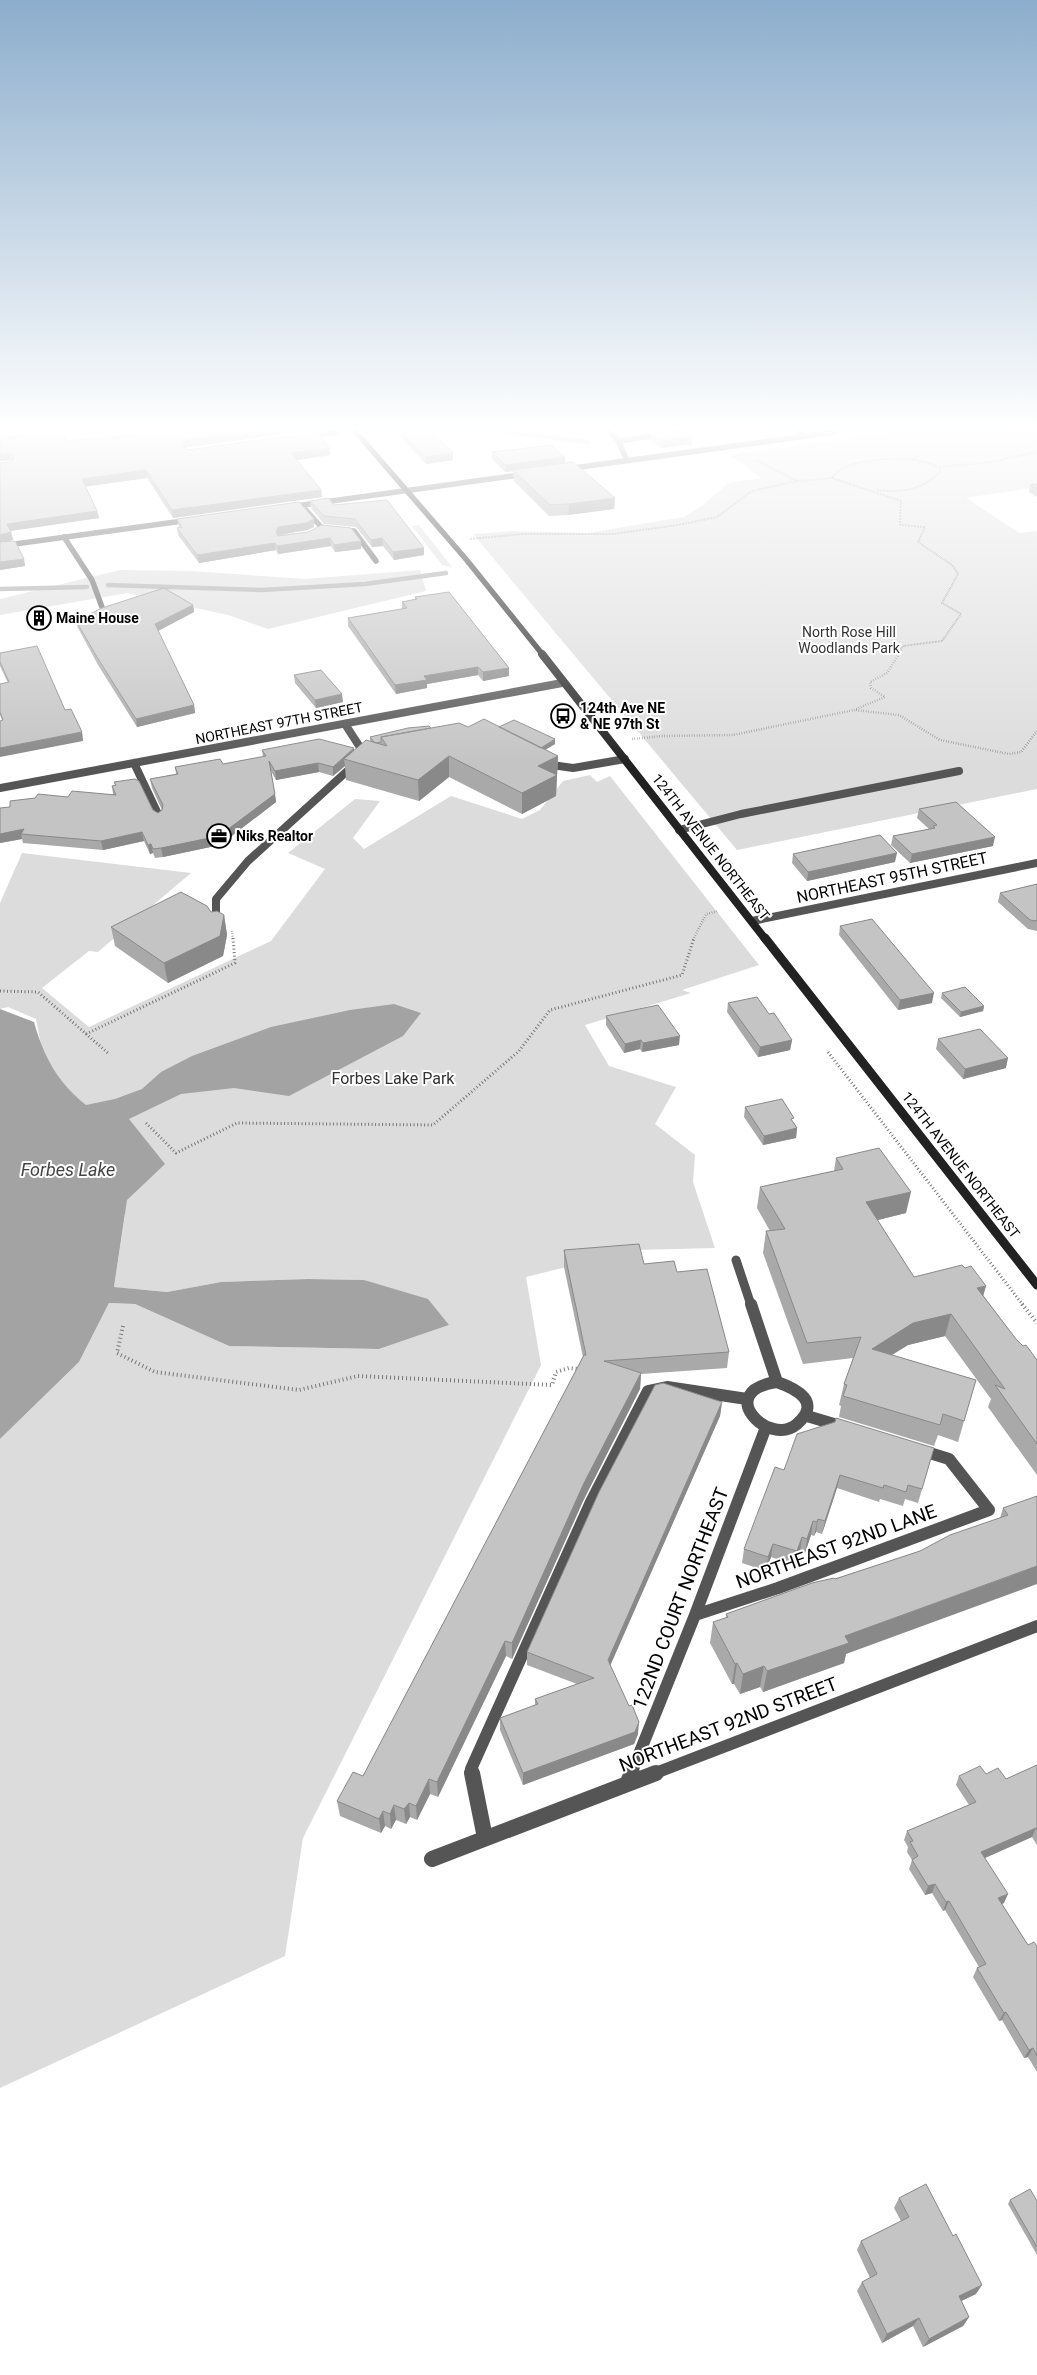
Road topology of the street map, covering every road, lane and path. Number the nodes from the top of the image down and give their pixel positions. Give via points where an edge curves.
1 (23, 543) edge
2 (68, 543) edge
3 (363, 543) edge
4 (451, 543) edge
5 (919, 543) edge
6 (0, 546) edge
7 (376, 561) dead end
8 (102, 607) edge
9 (562, 683) junction
10 (854, 710) junction
11 (345, 724) junction
12 (1037, 731) edge
13 (611, 742) junction
14 (374, 753) edge
15 (365, 755) junction
16 (625, 758) junction
17 (536, 759) edge
18 (134, 763) junction
19 (959, 771) dead end
20 (0, 788) edge
21 (159, 816) edge
22 (679, 830) junction
23 (1037, 863) edge
24 (715, 906) dead end
25 (719, 911) junction
26 (724, 918) dead end
27 (752, 921) junction
28 (216, 927) joint
29 (0, 992) edge
30 (86, 1034) junction
31 (824, 1047) dead end
32 (108, 1053) dead end
33 (146, 1122) dead end
34 (736, 1260) dead end
35 (1037, 1285) edge
36 (1037, 1323) edge
37 (123, 1326) dead end
38 (586, 1370) edge
39 (777, 1382) junction
40 (747, 1399) junction
41 (807, 1416) junction
42 (766, 1427) junction
43 (854, 1430) edge
44 (911, 1447) edge
45 (695, 1615) junction
46 (1037, 1626) edge
47 (628, 1782) junction
48 (485, 1838) junction
49 (432, 1859) dead end

1 - 6 street
2 - 8 street via 92,580
3 - 7 street
4 - 9 main road, 124TH AVENUE NORTHEAST
5 - 10 path via 958,574 942,603 961,614 942,642 903,646 887,673 869,685 885,697
9 - 11 street, NORTHEAST 97TH STREET
9 - 13 main road, 124TH AVENUE NORTHEAST
10 - 12 path via 899,715 940,740 1009,754 1021,752
10 - 13 path via 733,735 661,736
11 - 15 street
11 - 18 street, NORTHEAST 97TH STREET
13 - 16 main road, 124TH AVENUE NORTHEAST
14 - 15 street
15 - 28 street via 248,861 216,899
16 - 17 street via 595,765 553,768
16 - 22 main road, 124TH AVENUE NORTHEAST
18 - 20 street, NORTHEAST 97TH STREET
18 - 21 street
19 - 22 street via 741,814
22 - 27 main road, 124TH AVENUE NORTHEAST
23 - 27 street, NORTHEAST 95TH STREET
24 - 25 path
25 - 26 path
25 - 33 path via 706,914 682,974 550,1010 519,1051 433,1125 237,1123 176,1153
27 - 35 main road, 124TH AVENUE NORTHEAST
28 - 30 path via 231,924 235,963
29 - 30 path via 38,992
30 - 32 path
31 - 36 path
34 - 39 street
37 - 38 path via 117,1353 155,1372 299,1390 358,1376 552,1385 556,1372 569,1368
39 - 40 street via 758,1386
39 - 41 street via 802,1394 808,1408
40 - 42 street via 751,1416
40 - 48 street via 667,1387 648,1391 591,1502 471,1769
41 - 42 street via 795,1427
41 - 43 street
42 - 45 street, 122ND COURT NORTHEAST
44 - 45 street, NORTHEAST 92ND LANE via 949,1459 989,1510
45 - 47 street, 122ND COURT NORTHEAST
46 - 47 street, NORTHEAST 92ND STREET
47 - 48 street, NORTHEAST 92ND STREET
48 - 49 street, NORTHEAST 92ND STREET

